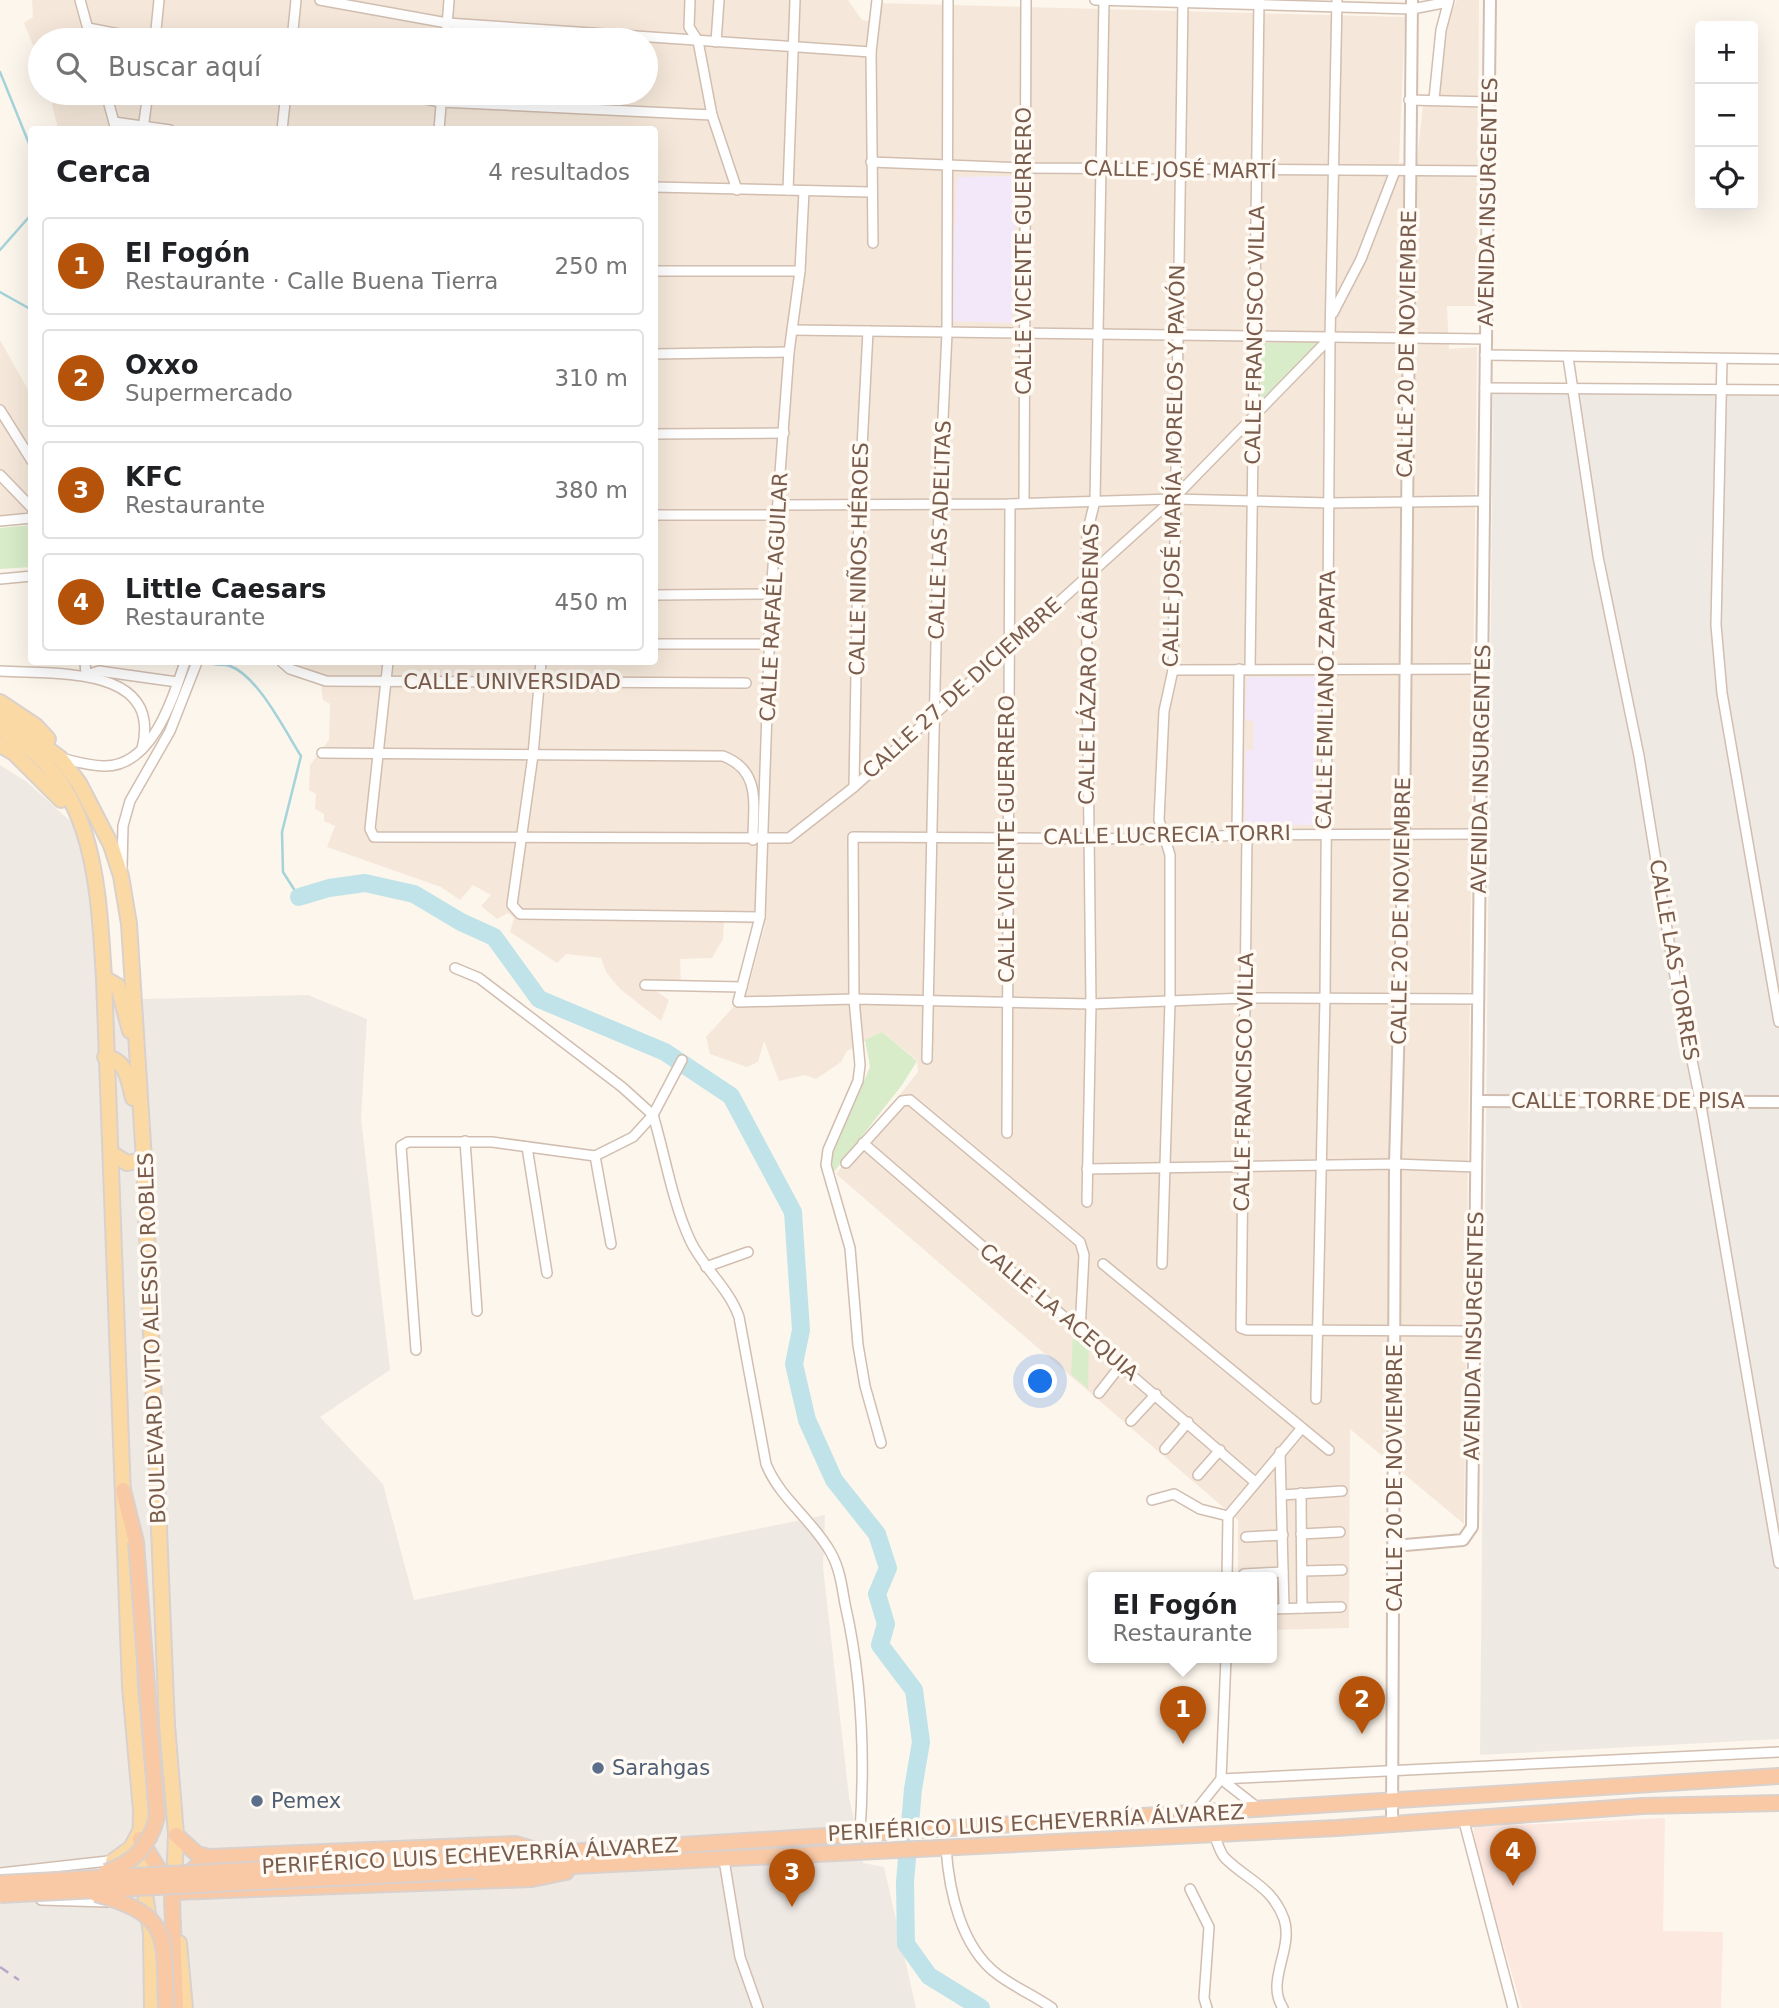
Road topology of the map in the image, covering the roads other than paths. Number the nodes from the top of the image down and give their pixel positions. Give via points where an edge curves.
1 (80, 0) edge
2 (159, 0) edge
3 (296, 0) edge
4 (320, 0) edge
5 (449, 0) edge
6 (690, 0) edge
7 (719, 0) edge
8 (795, 0) edge
9 (877, 0) edge
10 (948, 0) edge
11 (1026, 0) edge
12 (1095, 0) edge
13 (1104, 0) edge
14 (1490, 0) edge
15 (1182, 1) edge
16 (1448, 1) edge
17 (1259, 3) edge
18 (1337, 4) edge
19 (1412, 4) edge
20 (447, 23) junction
21 (88, 28) edge
22 (155, 28) edge
23 (293, 28) edge
24 (447, 28) edge
25 (517, 28) edge
26 (658, 38) edge
27 (698, 41) junction
28 (716, 42) junction
29 (792, 49) junction
30 (871, 52) junction
31 (1434, 99) junction
32 (1409, 100) junction
33 (1489, 102) junction
34 (109, 105) edge
35 (146, 105) edge
36 (285, 105) edge
37 (441, 105) edge
38 (562, 105) edge
39 (712, 115) junction
40 (115, 126) edge
41 (143, 126) edge
42 (282, 126) edge
43 (439, 126) edge
44 (871, 162) junction
45 (948, 166) junction
46 (1024, 168) junction
47 (1102, 168) junction
48 (1179, 170) junction
49 (1259, 171) junction
50 (1395, 171) junction
51 (1409, 171) junction
52 (1488, 171) junction
53 (1334, 172) junction
54 (658, 187) edge
55 (737, 190) junction
56 (788, 190) junction
57 (804, 191) junction
58 (870, 192) junction
59 (873, 243) dead end
60 (658, 271) edge
61 (800, 271) junction
62 (1332, 314) junction
63 (793, 330) junction
64 (868, 331) junction
65 (947, 333) junction
66 (1023, 333) junction
67 (1099, 334) junction
68 (1177, 335) junction
69 (1254, 336) junction
70 (1330, 338) junction
71 (1408, 338) junction
72 (1486, 339) junction
73 (789, 352) junction
74 (658, 354) edge
75 (1485, 355) junction
76 (1569, 357) junction
77 (1779, 359) edge
78 (1722, 360) junction
79 (1486, 388) junction
80 (1572, 388) junction
81 (1779, 390) edge
82 (1720, 391) junction
83 (0, 410) edge
84 (1251, 419) junction
85 (784, 433) junction
86 (658, 434) edge
87 (28, 455) edge
88 (0, 475) edge
89 (1174, 499) junction
90 (1095, 501) junction
91 (1484, 501) junction
92 (1251, 502) junction
93 (1024, 503) junction
94 (1329, 503) junction
95 (1405, 503) junction
96 (28, 504) edge
97 (939, 504) junction
98 (1010, 504) junction
99 (859, 506) junction
100 (778, 510) junction
101 (658, 515) edge
102 (28, 518) edge
103 (0, 521) edge
104 (1086, 575) junction
105 (28, 576) edge
106 (0, 579) edge
107 (771, 594) junction
108 (658, 595) edge
109 (769, 643) junction
110 (658, 644) edge
111 (1008, 646) junction
112 (85, 665) edge
113 (184, 665) edge
114 (196, 665) edge
115 (285, 665) edge
116 (388, 665) edge
117 (541, 665) edge
118 (1238, 669) junction
119 (1250, 669) junction
120 (1404, 669) junction
121 (1482, 669) junction
122 (1172, 670) junction
123 (1327, 670) junction
124 (0, 671) edge
125 (86, 675) junction
126 (386, 681) junction
127 (540, 681) junction
128 (177, 682) junction
129 (746, 683) dead end
130 (0, 702) edge
131 (0, 714) edge
132 (934, 716) junction
133 (0, 729) edge
134 (0, 744) edge
135 (142, 749) junction
136 (322, 753) dead end
137 (377, 754) junction
138 (533, 755) junction
139 (60, 758) junction
140 (854, 787) junction
141 (82, 822) junction
142 (1324, 834) junction
143 (1404, 834) junction
144 (1480, 834) junction
145 (931, 835) junction
146 (1242, 835) junction
147 (522, 836) junction
148 (1006, 836) junction
149 (1088, 838) junction
150 (1166, 839) junction
151 (758, 840) junction
152 (121, 876) junction
153 (760, 917) junction
154 (455, 968) dead end
155 (104, 978) junction
156 (645, 985) dead end
157 (741, 987) junction
158 (1398, 997) junction
159 (1246, 998) junction
160 (854, 999) junction
161 (1325, 999) junction
162 (1478, 999) junction
163 (930, 1001) junction
164 (1170, 1001) junction
165 (1006, 1003) junction
166 (1091, 1004) junction
167 (1779, 1022) edge
168 (136, 1049) junction
169 (105, 1057) junction
170 (927, 1059) dead end
171 (682, 1060) dead end
172 (1700, 1100) junction
173 (1477, 1101) junction
174 (1779, 1101) edge
175 (653, 1115) junction
176 (1007, 1133) dead end
177 (143, 1140) junction
178 (465, 1141) junction
179 (863, 1143) junction
180 (527, 1147) junction
181 (111, 1153) junction
182 (595, 1156) junction
183 (144, 1160) junction
184 (846, 1163) dead end
185 (1395, 1164) junction
186 (1320, 1165) junction
187 (1243, 1166) junction
188 (1164, 1167) junction
189 (1476, 1167) junction
190 (1087, 1169) junction
191 (1087, 1202) dead end
192 (611, 1244) dead end
193 (748, 1252) dead end
194 (1103, 1264) dead end
195 (1162, 1265) dead end
196 (706, 1267) junction
197 (547, 1273) dead end
198 (477, 1311) dead end
199 (1080, 1331) junction
200 (1316, 1331) junction
201 (1396, 1331) junction
202 (1474, 1331) junction
203 (416, 1350) dead end
204 (1121, 1365) junction
205 (1099, 1393) dead end
206 (1156, 1395) junction
207 (1316, 1399) dead end
208 (1131, 1421) dead end
209 (1188, 1423) junction
210 (1301, 1430) junction
211 (881, 1443) dead end
212 (1165, 1448) dead end
213 (1220, 1450) junction
214 (1329, 1450) dead end
215 (1280, 1452) junction
216 (1198, 1475) dead end
217 (1255, 1482) junction
218 (123, 1490) junction
219 (1342, 1491) dead end
220 (1301, 1493) junction
221 (1282, 1495) junction
222 (1152, 1500) dead end
223 (1228, 1516) junction
224 (1340, 1532) dead end
225 (1301, 1534) junction
226 (1283, 1535) junction
227 (1246, 1537) dead end
228 (1394, 1546) junction
229 (1779, 1563) edge
230 (1342, 1570) dead end
231 (1302, 1571) junction
232 (1227, 1572) edge
233 (1277, 1572) edge
234 (1283, 1572) junction
235 (1284, 1608) junction
236 (1301, 1608) junction
237 (1341, 1608) dead end
238 (1277, 1609) edge
239 (1226, 1663) edge
240 (1779, 1752) edge
241 (1394, 1772) junction
242 (1779, 1776) edge
243 (1221, 1779) junction
244 (1393, 1800) junction
245 (1779, 1803) edge
246 (174, 1807) junction
247 (141, 1810) junction
248 (1260, 1810) junction
249 (1193, 1814) junction
250 (1463, 1818) junction
251 (1392, 1823) junction
252 (860, 1832) junction
253 (140, 1834) junction
254 (1214, 1834) junction
255 (176, 1835) junction
256 (946, 1848) junction
257 (544, 1853) junction
258 (209, 1857) junction
259 (113, 1860) junction
260 (140, 1860) junction
261 (724, 1860) junction
262 (474, 1864) junction
263 (580, 1866) junction
264 (0, 1873) edge
265 (0, 1882) edge
266 (82, 1884) junction
267 (1189, 1888) dead end
268 (173, 1892) junction
269 (218, 1893) junction
270 (0, 1895) edge
271 (0, 1902) edge
272 (119, 1903) junction
273 (151, 1934) junction
274 (152, 2008) edge
275 (166, 2008) edge
276 (176, 2008) edge
277 (185, 2008) edge
278 (758, 2008) edge
279 (1052, 2008) edge
280 (1207, 2008) edge
281 (1283, 2008) edge
282 (1513, 2008) edge

1 - 21 street
2 - 22 street
3 - 23 street
4 - 20 street
5 - 20 street
6 - 27 street via 689,27
7 - 28 street
8 - 29 street
9 - 30 street
10 - 45 street, CALLE LAS ADELITAS
11 - 46 street, CALLE VICENTE GUERRERO
12 - 13 street
13 - 15 street
13 - 47 street, CALLE LÁZARO CÁRDENAS
14 - 33 street, AVENIDA INSURGENTES
15 - 17 street
15 - 48 street, CALLE JOSÉ MARÍA MORELOS Y PAVÓN
16 - 19 street
16 - 31 street
17 - 18 street
17 - 49 street, CALLE FRANCISCO VILLA
18 - 19 street
18 - 53 street, CALLE EMILIANO ZAPATA
19 - 32 street, CALLE 20 DE NOVIEMBRE
20 - 24 street
20 - 25 street
26 - 27 street
27 - 28 street
27 - 39 street
28 - 29 street
29 - 30 street
29 - 56 street
30 - 44 street
31 - 32 street
31 - 33 street
32 - 51 street, CALLE 20 DE NOVIEMBRE
33 - 52 street, AVENIDA INSURGENTES
34 - 40 street
35 - 41 street
36 - 42 street
37 - 43 street
38 - 39 street
39 - 55 street
44 - 45 street, CALLE JOSÉ MARTÍ
44 - 58 street
45 - 46 street, CALLE JOSÉ MARTÍ
45 - 65 street, CALLE LAS ADELITAS
46 - 47 street, CALLE JOSÉ MARTÍ
46 - 66 street, CALLE VICENTE GUERRERO
47 - 48 street, CALLE JOSÉ MARTÍ
47 - 67 street, CALLE LÁZARO CÁRDENAS
48 - 49 street, CALLE JOSÉ MARTÍ
48 - 68 street, CALLE JOSÉ MARÍA MORELOS Y PAVÓN
49 - 53 street, CALLE JOSÉ MARTÍ
49 - 69 street, CALLE FRANCISCO VILLA
50 - 51 street, CALLE JOSÉ MARTÍ
50 - 53 street, CALLE JOSÉ MARTÍ
50 - 62 street via 1361,259
51 - 52 street, CALLE JOSÉ MARTÍ
51 - 71 street, CALLE 20 DE NOVIEMBRE
52 - 72 street, AVENIDA INSURGENTES
53 - 62 street, CALLE EMILIANO ZAPATA
54 - 55 street
55 - 56 street
56 - 57 street
57 - 58 street
57 - 61 street, CALLE RAFAÉL AGUILAR
58 - 59 street
60 - 61 street
61 - 63 street, CALLE RAFAÉL AGUILAR
62 - 70 street, CALLE EMILIANO ZAPATA
63 - 64 street
63 - 73 street, CALLE RAFAÉL AGUILAR
64 - 65 street
64 - 99 street, CALLE NIÑOS HÉROES
65 - 66 street
65 - 97 street, CALLE LAS ADELITAS
66 - 67 street
66 - 93 street, CALLE VICENTE GUERRERO
67 - 68 street
67 - 90 street, CALLE LÁZARO CÁRDENAS
68 - 69 street
68 - 89 street, CALLE JOSÉ MARÍA MORELOS Y PAVÓN
69 - 70 street
69 - 84 street, CALLE FRANCISCO VILLA
70 - 71 street
70 - 84 street, CALLE 27 DE DICIEMBRE
70 - 94 street, CALLE EMILIANO ZAPATA
71 - 72 street
71 - 95 street, CALLE 20 DE NOVIEMBRE
72 - 75 street, AVENIDA INSURGENTES
73 - 74 street
73 - 85 street, CALLE RAFAÉL AGUILAR
75 - 76 street
75 - 79 street, AVENIDA INSURGENTES
76 - 78 street
76 - 80 street, CALLE LAS TORRES
77 - 78 street
78 - 82 street
79 - 80 street
79 - 91 street, AVENIDA INSURGENTES
80 - 82 street
80 - 172 street, CALLE LAS TORRES via 1598,557 1639,756
81 - 82 street
82 - 167 street via 1716,625 1722,693
83 - 87 street
84 - 89 street, CALLE 27 DE DICIEMBRE
84 - 92 street, CALLE FRANCISCO VILLA
85 - 86 street
85 - 100 street, CALLE RAFAÉL AGUILAR
88 - 96 street
89 - 90 street
89 - 92 street
89 - 104 street, CALLE 27 DE DICIEMBRE
89 - 122 street, CALLE JOSÉ MARÍA MORELOS Y PAVÓN
90 - 93 street
90 - 104 street, CALLE LÁZARO CÁRDENAS via 1087,533
91 - 95 street
91 - 121 street, AVENIDA INSURGENTES
92 - 94 street
92 - 119 street, CALLE FRANCISCO VILLA
93 - 98 street
94 - 95 street
94 - 123 street, CALLE EMILIANO ZAPATA
95 - 120 street, CALLE 20 DE NOVIEMBRE
97 - 98 street
97 - 99 street
97 - 132 street, CALLE LAS ADELITAS
98 - 111 street, CALLE VICENTE GUERRERO
99 - 100 street
99 - 140 street, CALLE NIÑOS HÉROES
100 - 101 street
100 - 107 street, CALLE RAFAÉL AGUILAR
102 - 103 street
104 - 111 street, CALLE 27 DE DICIEMBRE
104 - 149 street, CALLE LÁZARO CÁRDENAS
105 - 106 street
107 - 108 street
107 - 109 street, CALLE RAFAÉL AGUILAR
109 - 110 street
109 - 151 street, CALLE RAFAÉL AGUILAR
111 - 132 street, CALLE 27 DE DICIEMBRE
111 - 148 street, CALLE VICENTE GUERRERO
112 - 125 street
113 - 128 street
114 - 152 street via 170,731 125,814
115 - 126 street, CALLE UNIVERSIDAD via 326,681
116 - 126 street
117 - 127 street
118 - 119 street
118 - 122 street
118 - 146 street, CALLE FRANCISCO VILLA
119 - 123 street
120 - 121 street
120 - 123 street
120 - 143 street, CALLE 20 DE NOVIEMBRE
121 - 144 street, AVENIDA INSURGENTES
122 - 150 street, CALLE JOSÉ MARÍA MORELOS Y PAVÓN via 1164,711 1159,820
123 - 142 street, CALLE EMILIANO ZAPATA
124 - 125 street
125 - 128 street via 99,671
125 - 135 street via 128,691 140,704 146,734
126 - 127 street, CALLE UNIVERSIDAD
126 - 137 street
127 - 129 street, CALLE UNIVERSIDAD
127 - 138 street
128 - 135 street via 166,712
130 - 139 main road via 36,726
131 - 139 main road, BOULEVARD VITO ALESSIO ROBLES
132 - 140 street, CALLE 27 DE DICIEMBRE
132 - 145 street, CALLE LAS ADELITAS
133 - 141 main road, BOULEVARD VITO ALESSIO ROBLES via 43,762
134 - 141 main road
135 - 139 street via 120,764 104,766
136 - 137 street
137 - 138 street
137 - 147 street, CALLE 27 DE DICIEMBRE via 371,835 378,839
138 - 147 street
138 - 151 street via 723,756 743,767 752,785
139 - 152 main road, BOULEVARD VITO ALESSIO ROBLES via 100,820
140 - 151 street, CALLE 27 DE DICIEMBRE via 789,838
141 - 155 main road, BOULEVARD VITO ALESSIO ROBLES via 97,877
142 - 143 street, CALLE LUCRECIA TORRI
142 - 146 street, CALLE LUCRECIA TORRI
142 - 161 street, CALLE EMILIANO ZAPATA
143 - 144 street, CALLE LUCRECIA TORRI
143 - 158 street, CALLE 20 DE NOVIEMBRE
144 - 162 street, AVENIDA INSURGENTES
145 - 148 street, CALLE LUCRECIA TORRI
145 - 160 street, CALLE LUCRECIA TORRI via 853,837
145 - 163 street, CALLE LAS ADELITAS
146 - 150 street, CALLE LUCRECIA TORRI
146 - 159 street, CALLE FRANCISCO VILLA
147 - 151 street, CALLE 27 DE DICIEMBRE
147 - 153 street via 512,905 520,914
148 - 149 street, CALLE LUCRECIA TORRI
148 - 165 street, CALLE VICENTE GUERRERO
149 - 150 street, CALLE LUCRECIA TORRI
149 - 166 street, CALLE LÁZARO CÁRDENAS
150 - 164 street, CALLE JOSÉ MARÍA MORELOS Y PAVÓN via 1170,855
151 - 153 street, CALLE RAFAÉL AGUILAR
152 - 168 main road, BOULEVARD VITO ALESSIO ROBLES via 130,936
153 - 157 street, CALLE RAFAÉL AGUILAR
154 - 175 street via 488,985
155 - 168 main road via 115,982 121,992
155 - 169 main road, BOULEVARD VITO ALESSIO ROBLES
156 - 157 street
157 - 160 street, CALLE RAFAÉL AGUILAR via 738,1002
158 - 161 street
158 - 162 street
158 - 185 street, CALLE 20 DE NOVIEMBRE
159 - 161 street
159 - 164 street
159 - 187 street, CALLE FRANCISCO VILLA
160 - 163 street
160 - 211 street via 858,1081 826,1165 850,1248 858,1345
161 - 186 street, CALLE EMILIANO ZAPATA
162 - 173 street, AVENIDA INSURGENTES
163 - 165 street
163 - 170 street, CALLE LAS ADELITAS
164 - 166 street
164 - 188 street, CALLE JOSÉ MARÍA MORELOS Y PAVÓN
165 - 166 street
165 - 176 street, CALLE VICENTE GUERRERO
166 - 190 street, CALLE LÁZARO CÁRDENAS
168 - 177 main road, BOULEVARD VITO ALESSIO ROBLES
169 - 177 main road via 123,1066
169 - 181 main road, BOULEVARD VITO ALESSIO ROBLES
171 - 175 street
172 - 173 street, CALLE TORRE DE PISA
172 - 174 street, CALLE TORRE DE PISA
172 - 229 street, CALLE LAS TORRES
173 - 189 street, AVENIDA INSURGENTES
175 - 182 street via 634,1137
175 - 196 street via 685,1226
177 - 183 main road, BOULEVARD VITO ALESSIO ROBLES
178 - 180 street
178 - 198 street
178 - 203 street via 401,1146
179 - 184 street
179 - 199 street, CALLE LA ACEQUIA
179 - 199 street via 905,1099 910,1100 1083,1246
180 - 182 street
180 - 197 street
181 - 183 main road via 127,1163
181 - 218 main road, BOULEVARD VITO ALESSIO ROBLES
182 - 192 street
183 - 246 main road, BOULEVARD VITO ALESSIO ROBLES
185 - 186 street
185 - 189 street
185 - 201 street, CALLE 20 DE NOVIEMBRE
186 - 187 street
186 - 200 street, CALLE EMILIANO ZAPATA
187 - 188 street
187 - 200 street, CALLE FRANCISCO VILLA via 1242,1329
188 - 190 street
188 - 195 street, CALLE JOSÉ MARÍA MORELOS Y PAVÓN
189 - 202 street, AVENIDA INSURGENTES
190 - 191 street, CALLE LÁZARO CÁRDENAS
193 - 196 street
194 - 210 street
196 - 252 street via 739,1317 772,1478 821,1535 836,1564 855,1650 862,1746
199 - 204 street, CALLE LA ACEQUIA
200 - 201 street
200 - 207 street, CALLE EMILIANO ZAPATA
201 - 202 street
201 - 228 street, CALLE 20 DE NOVIEMBRE
202 - 228 street, AVENIDA INSURGENTES via 1472,1527 1467,1537 1456,1541
204 - 205 street
204 - 206 street, CALLE LA ACEQUIA
206 - 208 street
206 - 209 street, CALLE LA ACEQUIA
209 - 212 street
209 - 213 street, CALLE LA ACEQUIA
210 - 214 street
210 - 215 street
213 - 216 street
213 - 217 street, CALLE LA ACEQUIA
215 - 217 street
215 - 221 street
217 - 223 street
218 - 247 main road, BOULEVARD VITO ALESSIO ROBLES via 130,1687
218 - 266 highway, bridge via 136,1542 157,1817 149,1840 135,1857
219 - 220 street
220 - 221 street
220 - 225 street
221 - 226 street
222 - 223 street via 1174,1494 1200,1509
223 - 232 street
224 - 225 street
225 - 231 street
226 - 227 street
226 - 234 street
228 - 241 street, CALLE 20 DE NOVIEMBRE
230 - 231 street
231 - 236 street
233 - 234 street
234 - 235 street
235 - 236 street
235 - 238 street
236 - 237 street
239 - 243 street
240 - 241 street
241 - 243 street
241 - 244 street, CALLE 20 DE NOVIEMBRE
242 - 244 highway, PERIFÉRICO LUIS ECHEVERRÍA ÁLVAREZ
243 - 248 street
243 - 249 street
244 - 248 highway, PERIFÉRICO LUIS ECHEVERRÍA ÁLVAREZ
244 - 251 street, CALLE 20 DE NOVIEMBRE
245 - 250 highway, PERIFÉRICO LUIS ECHEVERRÍA ÁLVAREZ
246 - 247 main road via 159,1814
246 - 255 main road, BOULEVARD VITO ALESSIO ROBLES
247 - 253 main road, BOULEVARD VITO ALESSIO ROBLES
248 - 249 highway, PERIFÉRICO LUIS ECHEVERRÍA ÁLVAREZ
249 - 252 highway, PERIFÉRICO LUIS ECHEVERRÍA ÁLVAREZ
250 - 251 highway, PERIFÉRICO LUIS ECHEVERRÍA ÁLVAREZ
250 - 282 street
251 - 254 highway, PERIFÉRICO LUIS ECHEVERRÍA ÁLVAREZ
252 - 257 highway, PERIFÉRICO LUIS ECHEVERRÍA ÁLVAREZ
253 - 259 main road via 131,1848
253 - 260 main road, BOULEVARD VITO ALESSIO ROBLES
253 - 268 highway
254 - 256 highway, PERIFÉRICO LUIS ECHEVERRÍA ÁLVAREZ
254 - 281 street via 1224,1857 1271,1896 1285,1921 1276,1990
255 - 258 highway via 197,1854
255 - 268 main road, BOULEVARD VITO ALESSIO ROBLES
256 - 261 highway, PERIFÉRICO LUIS ECHEVERRÍA ÁLVAREZ
256 - 279 street via 954,1900 978,1956 998,1975
257 - 258 highway via 516,1844 489,1844
257 - 262 highway, PERIFÉRICO LUIS ECHEVERRÍA ÁLVAREZ
258 - 268 highway via 188,1871
258 - 269 highway via 207,1881
259 - 260 street
259 - 264 street
259 - 272 street via 125,1870 130,1885
260 - 268 main road
260 - 273 main road, BOULEVARD VITO ALESSIO ROBLES
261 - 263 highway, PERIFÉRICO LUIS ECHEVERRÍA ÁLVAREZ
261 - 278 street via 740,1957
262 - 263 highway, PERIFÉRICO LUIS ECHEVERRÍA ÁLVAREZ
262 - 266 highway, PERIFÉRICO LUIS ECHEVERRÍA ÁLVAREZ, bridge
263 - 269 highway via 532,1879
265 - 266 highway, PERIFÉRICO LUIS ECHEVERRÍA ÁLVAREZ, bridge
266 - 270 highway, PERIFÉRICO LUIS ECHEVERRÍA ÁLVAREZ, bridge
266 - 275 highway, bridge via 131,1905 158,1928 163,1941
267 - 280 street via 1209,1927
268 - 269 highway
268 - 276 highway via 170,1919
268 - 277 main road, BOULEVARD VITO ALESSIO ROBLES
271 - 272 street
272 - 273 street via 141,1917
273 - 274 main road, BOULEVARD VITO ALESSIO ROBLES

